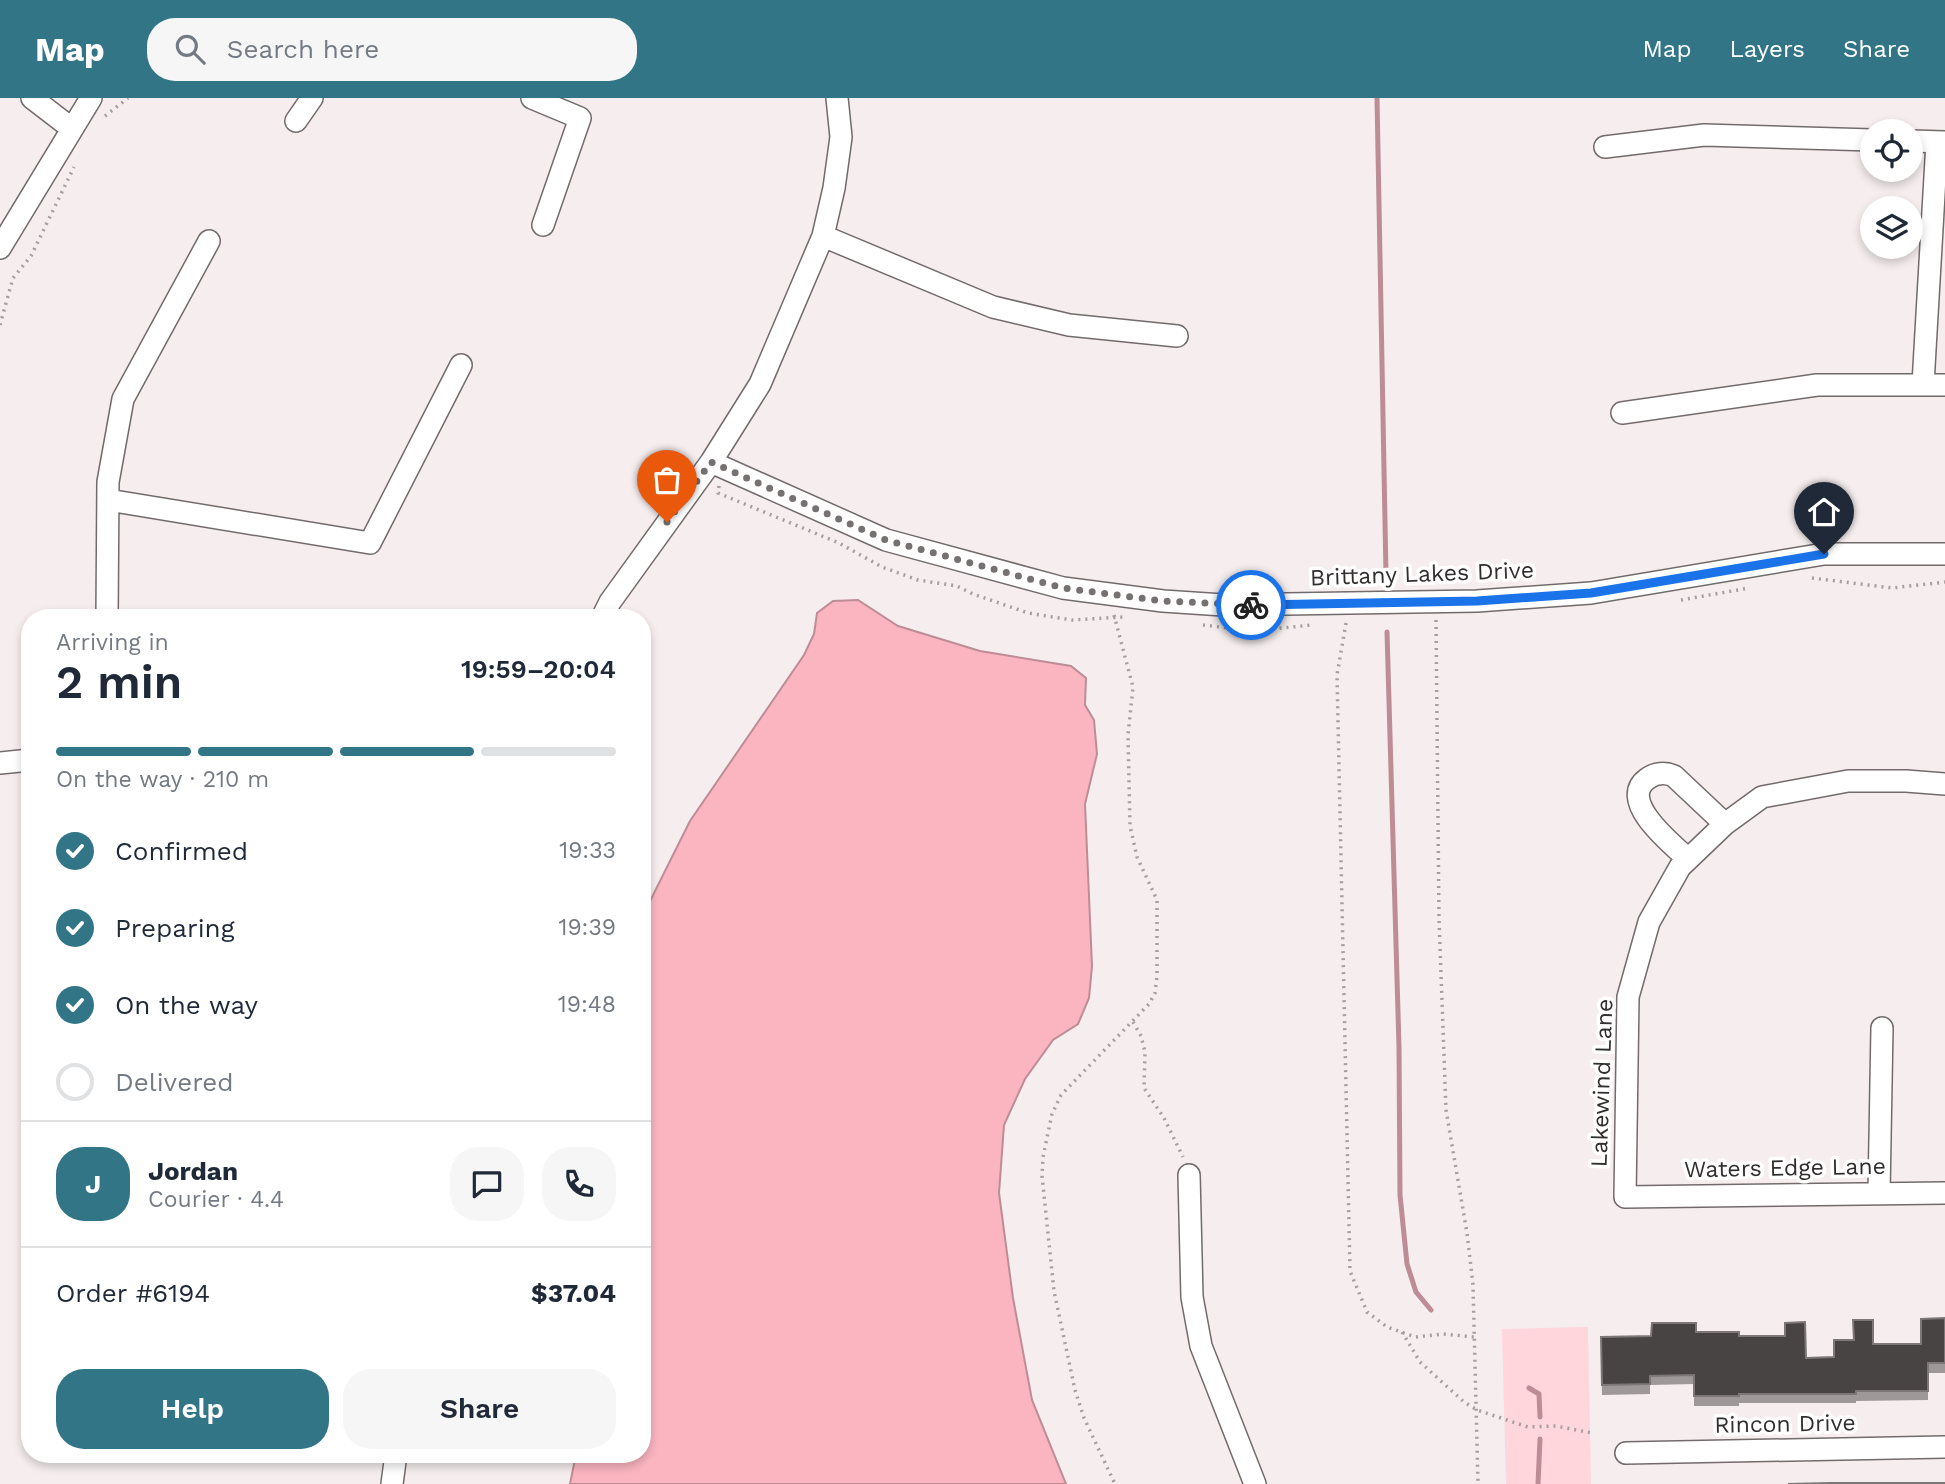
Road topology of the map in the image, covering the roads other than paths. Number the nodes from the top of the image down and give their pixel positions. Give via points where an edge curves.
1 (32, 98) edge
2 (91, 98) edge
3 (312, 98) edge
4 (532, 98) edge
5 (837, 98) edge
6 (296, 121) dead end
7 (71, 128) junction
8 (1860, 140) edge
9 (1923, 141) edge
10 (1941, 142) edge
11 (1605, 146) dead end
12 (543, 225) dead end
13 (823, 236) junction
14 (209, 241) dead end
15 (0, 248) edge
16 (1177, 336) dead end
17 (461, 365) dead end
18 (1923, 384) junction
19 (1945, 385) edge
20 (1622, 413) dead end
21 (719, 466) junction
22 (108, 500) junction
23 (1945, 554) edge
24 (107, 609) edge
25 (606, 609) edge
26 (21, 761) edge
27 (0, 763) edge
28 (1945, 784) edge
29 (1725, 824) junction
30 (1688, 859) junction
31 (1882, 1028) dead end
32 (1189, 1175) road end
33 (1879, 1193) junction
34 (1945, 1193) edge
35 (1625, 1197) joint
36 (1945, 1447) edge
37 (1626, 1452) dead end
38 (395, 1463) edge
39 (392, 1484) edge
40 (1255, 1484) edge

1 - 7 street
2 - 7 street
3 - 6 street
4 - 12 street via 580,118
5 - 13 street via 841,137
7 - 15 street
8 - 11 street via 1704,135
9 - 10 street
10 - 18 street
13 - 16 street via 993,307 1069,326
13 - 21 street via 760,384
14 - 22 street via 123,399
17 - 22 street via 370,543
18 - 19 street
18 - 20 street via 1817,385
21 - 23 street, Brittany Lakes Drive via 886,540 1063,588 1163,601 1223,605 1477,601 1591,593 1824,554
21 - 25 street
22 - 24 street
26 - 27 street
28 - 29 street, Lakewind Lane via 1836,783 1762,797
29 - 30 street, Lakewind Lane
29 - 30 street via 1674,776 1664,773 1646,780 1639,792 1643,812
30 - 35 street, Lakewind Lane via 1649,922 1628,997
31 - 33 street
32 - 40 street via 1192,1297 1201,1346
33 - 34 street, Waters Edge Lane
33 - 35 street, Waters Edge Lane
36 - 37 street, Rincon Drive
38 - 39 street

